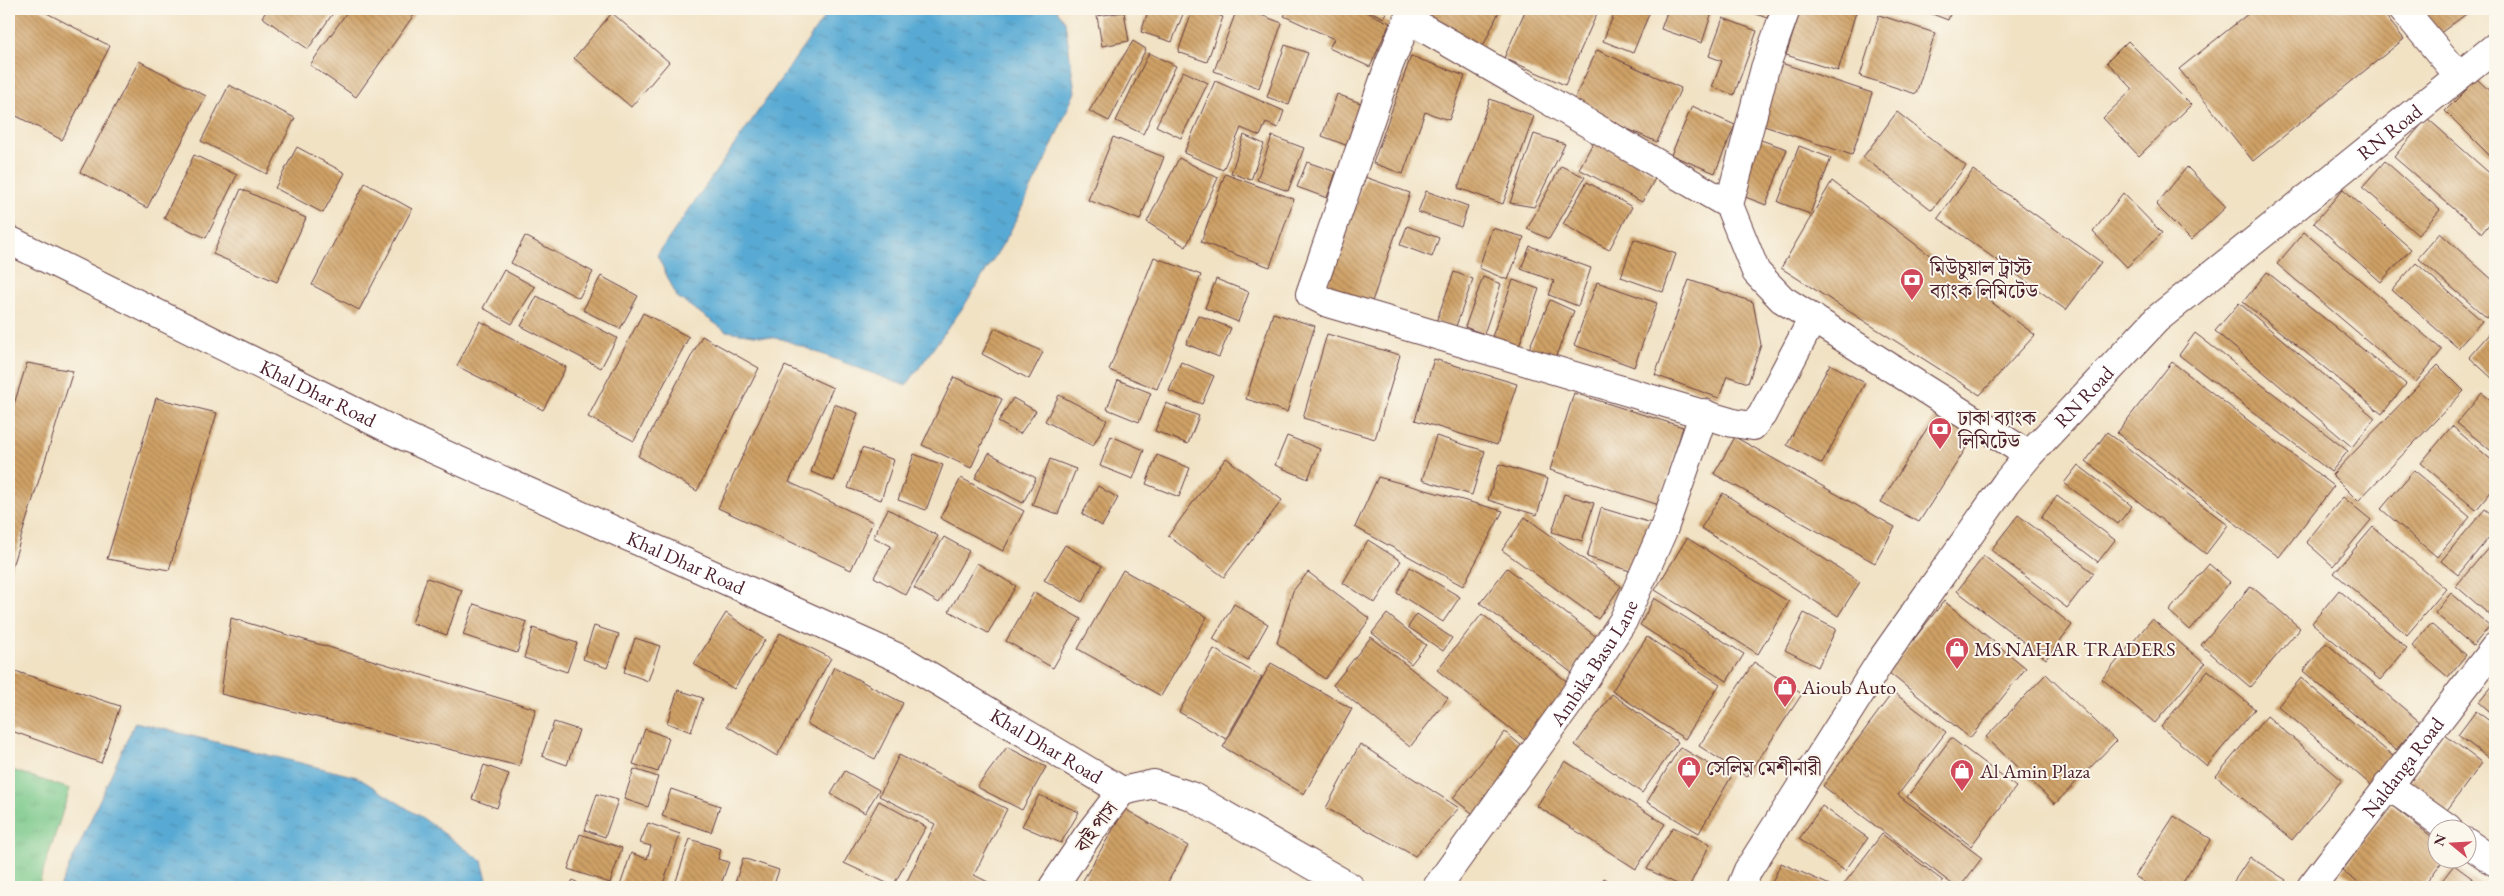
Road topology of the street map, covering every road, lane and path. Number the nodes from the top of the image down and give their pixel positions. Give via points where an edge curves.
1 (1786, 9) edge
2 (2402, 9) edge
3 (1411, 14) edge
4 (2494, 50) edge
5 (2459, 76) junction
6 (1729, 204) junction
7 (9, 240) edge
8 (1813, 318) junction
9 (1704, 413) junction
10 (2029, 455) junction
11 (2495, 647) edge
12 (2388, 785) junction
13 (1122, 792) junction
14 (2434, 818) edge
15 (2476, 849) edge
16 (2495, 862) edge
17 (1053, 887) edge
18 (1350, 887) edge
19 (1437, 887) edge
20 (1741, 887) edge
21 (2311, 887) edge

1 - 6 main road via 1765,68
2 - 5 main road
3 - 6 main road
3 - 9 main road via 1389,65 1310,294 1328,303
4 - 5 main road, RN Road
5 - 10 main road, RN Road via 2157,319
6 - 8 main road via 1756,272 1782,299
7 - 13 main road, Khal Dhar Road via 406,436 901,659
8 - 9 main road via 1762,415 1753,426
8 - 10 main road
9 - 19 main road, Ambika Basu Lane via 1664,528 1623,622 1570,702
10 - 20 main road, RN Road via 1880,662 1748,870
11 - 12 main road, Naldanga Road
12 - 14 main road
12 - 21 main road, Naldanga Road
13 - 17 main road, বাই পাস
13 - 18 main road, Khal Dhar Road via 1154,784 1191,796
15 - 16 main road

